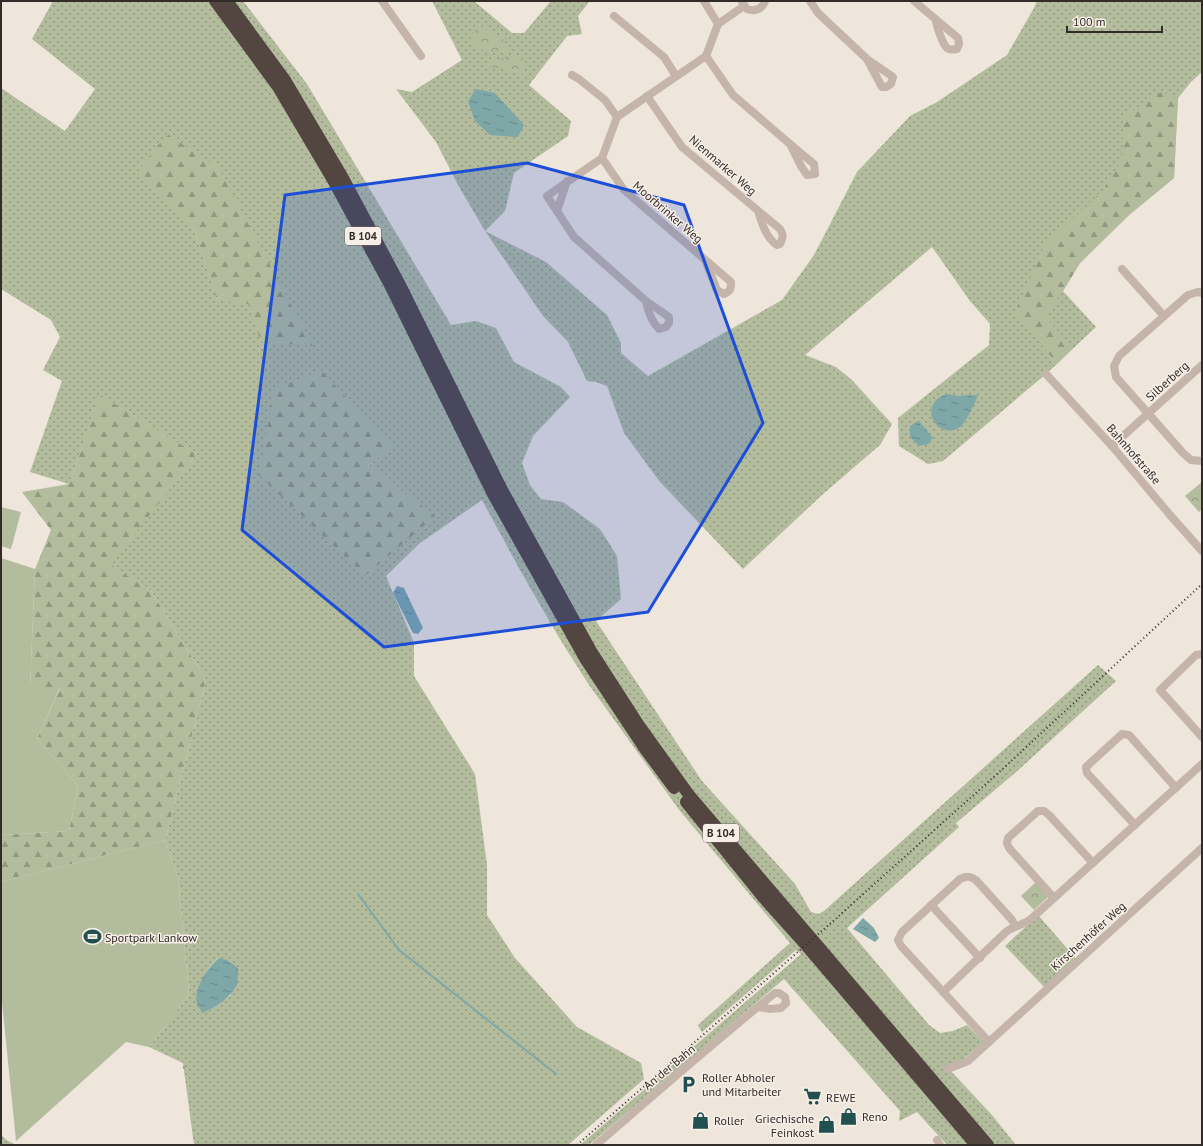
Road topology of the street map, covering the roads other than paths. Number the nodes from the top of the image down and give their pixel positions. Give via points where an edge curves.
1 (215, 1) edge
2 (227, 1) edge
3 (382, 1) edge
4 (704, 1) edge
5 (810, 1) edge
6 (914, 1) edge
7 (743, 3) edge
8 (763, 7) edge
9 (614, 16) dead end
10 (936, 20) dead end
11 (718, 24) junction
12 (421, 56) dead end
13 (706, 56) junction
14 (866, 59) dead end
15 (572, 75) dead end
16 (676, 76) junction
17 (647, 96) junction
18 (617, 117) junction
19 (790, 144) dead end
20 (602, 158) junction
21 (567, 181) junction
22 (758, 211) dead end
23 (557, 212) junction
24 (706, 262) dead end
25 (1122, 269) dead end
26 (1202, 293) edge
27 (646, 301) dead end
28 (1164, 316) junction
29 (1202, 365) edge
30 (1046, 374) dead end
31 (1148, 414) junction
32 (1112, 446) junction
33 (1202, 460) edge
34 (495, 487) junction
35 (1202, 551) edge
36 (1202, 654) edge
37 (1202, 737) edge
38 (1200, 766) edge
39 (1176, 788) junction
40 (1135, 825) junction
41 (1202, 848) edge
42 (1093, 863) junction
43 (1054, 898) junction
44 (931, 905) junction
45 (1015, 926) junction
46 (980, 958) junction
47 (943, 992) junction
48 (759, 1007) dead end
49 (989, 1042) junction
50 (948, 1069) dead end
51 (596, 1145) edge
52 (976, 1145) edge
53 (988, 1145) edge

1 - 34 highway, B 104 via 278,87 333,180
2 - 34 highway, B 104 via 285,80 343,178 399,282
3 - 12 street
4 - 11 street
5 - 14 street via 818,13
6 - 10 street
7 - 8 street via 752,10
7 - 11 street
9 - 16 street via 664,56
11 - 13 street
13 - 16 street
13 - 19 street via 733,95
15 - 18 street via 605,100
16 - 17 street
17 - 18 street
17 - 22 street, Nienmarker Weg via 682,147
18 - 20 street
20 - 21 street
20 - 24 street, Moorbrinker Weg via 624,190
21 - 23 street
21 - 23 street via 547,196
23 - 27 street via 574,237
25 - 28 street
26 - 28 street, Silberberg via 1188,295
28 - 31 street, Silberberg via 1119,356 1114,366 1116,377
29 - 31 street, Silberberg
30 - 32 street, Bahnhofstraße
31 - 32 street, Silberberg
31 - 33 street, Silberberg via 1191,460
32 - 35 street, Bahnhofstraße
34 - 52 highway, B 104 via 586,660 645,749 695,815 763,897
34 - 53 highway, B 104 via 591,651 638,724 689,795
36 - 37 street via 1196,655 1160,690
38 - 39 street
39 - 40 street
39 - 40 street via 1129,735 1122,734 1086,767 1087,773
40 - 42 street
41 - 49 street, Kirschenhöfer Weg
42 - 43 street
42 - 43 street via 1049,814 1038,811 1008,838 1007,843
43 - 45 street via 1027,923
44 - 45 street via 960,879 968,876 976,880
44 - 46 street
44 - 47 street via 902,932 898,940
45 - 46 street
46 - 47 street
47 - 49 street
48 - 51 street, An der Bahn
49 - 50 street, Kirschenhöfer Weg via 968,1061

